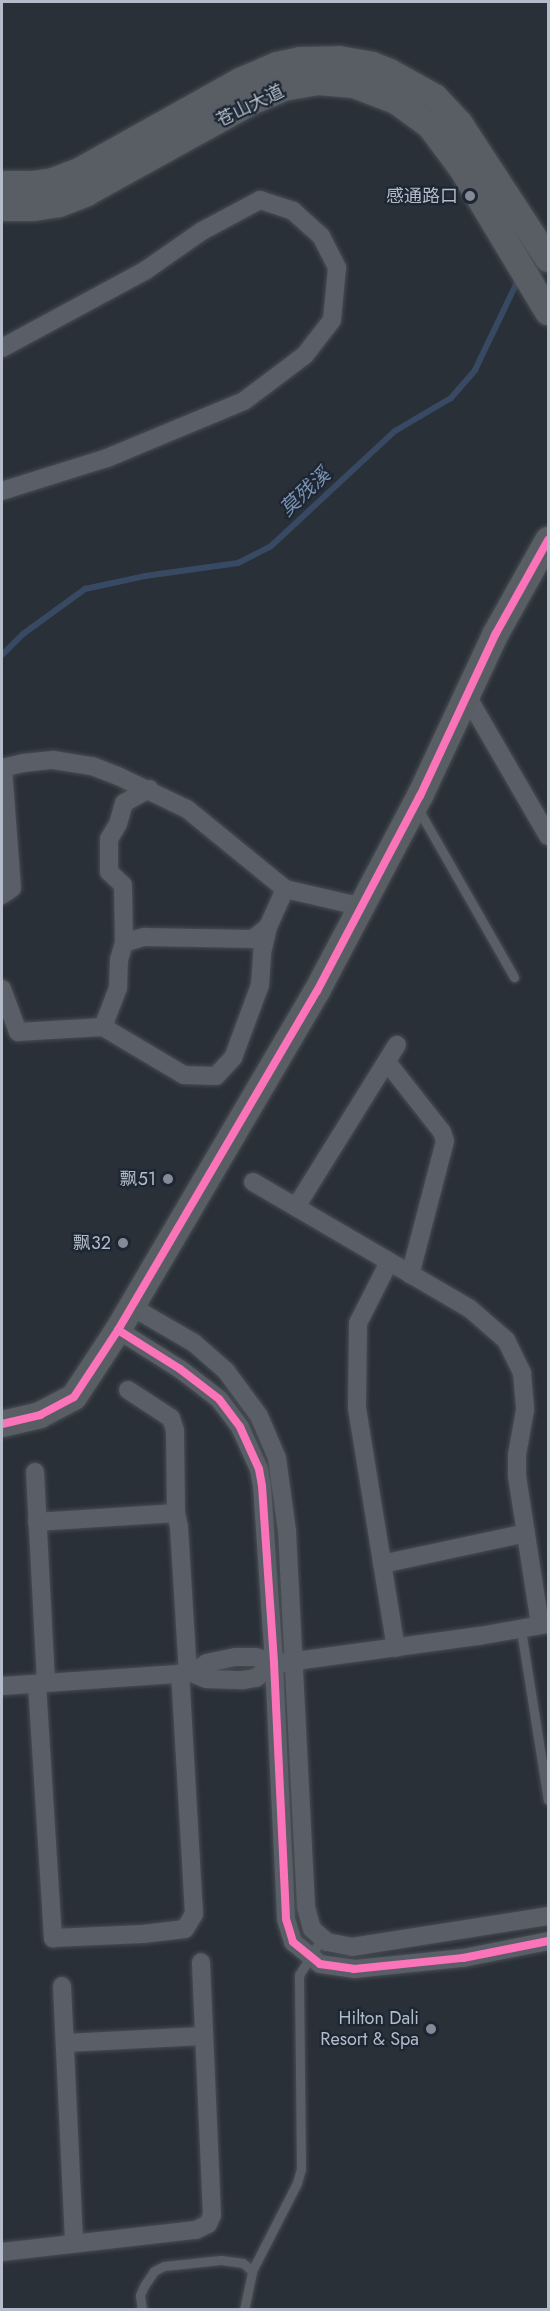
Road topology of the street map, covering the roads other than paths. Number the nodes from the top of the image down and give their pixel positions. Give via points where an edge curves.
1 (2, 184) edge
2 (2, 208) edge
3 (549, 259) edge
4 (549, 312) edge
5 (2, 348) edge
6 (2, 491) edge
7 (549, 540) edge
8 (467, 696) junction
9 (2, 768) edge
10 (148, 789) junction
11 (416, 804) junction
12 (549, 836) edge
13 (285, 888) junction
14 (2, 895) edge
15 (363, 907) junction
16 (268, 927) junction
17 (124, 943) junction
18 (514, 977) dead end
19 (2, 989) edge
20 (103, 1027) junction
21 (397, 1045) dead end
22 (387, 1062) junction
23 (253, 1182) dead end
24 (296, 1207) junction
25 (390, 1263) junction
26 (410, 1275) junction
27 (132, 1307) junction
28 (118, 1330) junction
29 (220, 1365) junction
30 (203, 1385) junction
31 (128, 1390) dead end
32 (2, 1424) edge
33 (35, 1472) dead end
34 (176, 1513) junction
35 (37, 1522) junction
36 (526, 1533) junction
37 (382, 1564) junction
38 (544, 1624) edge
39 (521, 1630) junction
40 (396, 1648) junction
41 (293, 1661) junction
42 (274, 1663) junction
43 (187, 1673) junction
44 (41, 1683) junction
45 (2, 1686) edge
46 (549, 1800) edge
47 (549, 1916) edge
48 (322, 1938) junction
49 (549, 1941) edge
50 (308, 1957) junction
51 (201, 1962) dead end
52 (62, 1986) dead end
53 (204, 2036) junction
54 (65, 2043) junction
55 (74, 2243) junction
56 (2, 2252) edge
57 (252, 2271) junction
58 (142, 2310) edge
59 (244, 2310) edge

1 - 3 main road, 苍山大道 via 53,181 77,172 240,81 277,65 317,58 372,65 430,93 454,117
2 - 4 main road, 苍山大道 via 59,204 87,193 266,94 284,88 318,82 365,88 419,115 440,138
5 - 6 street via 146,270 202,231 260,200 293,211 321,236 337,268 332,320 305,356 244,401 107,458
7 - 8 main road via 495,635
8 - 11 main road
8 - 12 street
9 - 10 street via 63,762 92,766
9 - 14 street via 12,888
10 - 13 street via 187,809
10 - 17 street via 124,803 109,839 109,872 123,885
11 - 15 main road
11 - 18 lane
13 - 15 street
13 - 16 street
15 - 27 main road
16 - 17 street via 253,939 144,937
16 - 20 street via 260,985 233,1058 216,1076 184,1076
17 - 20 street via 118,988
19 - 20 street via 18,1032
21 - 22 street
22 - 24 street
22 - 26 street via 442,1132 444,1141
23 - 24 street
24 - 25 street
25 - 26 street
25 - 37 street via 358,1323 356,1343 357,1408
26 - 36 street via 469,1308 490,1325 506,1340 520,1366 525,1410 517,1476
27 - 28 main road
27 - 29 street via 194,1343
28 - 30 street
28 - 32 main road via 74,1397 40,1415
29 - 30 street
29 - 41 street via 259,1416 277,1458 287,1531
30 - 42 street via 232,1414 259,1469
31 - 34 street via 171,1418 175,1430
33 - 35 street
34 - 35 street
34 - 43 street
35 - 44 street
36 - 37 street
36 - 38 street
37 - 40 street
38 - 39 street
39 - 40 street
39 - 46 lane
40 - 41 street
41 - 42 street
41 - 48 street via 306,1906 312,1929
42 - 43 street via 256,1657 235,1657 207,1663
42 - 50 street via 286,1919 293,1942
43 - 44 street
43 - 44 street via 194,1914 185,1929 143,1934 53,1938
44 - 45 street
47 - 48 street via 352,1947
48 - 50 lane
49 - 50 street via 463,1958 354,1969 320,1964
50 - 57 lane via 299,1975 301,2169
51 - 53 street
52 - 54 street
53 - 54 street
53 - 55 street via 211,2220 196,2230
54 - 55 street
55 - 56 street
57 - 58 lane via 243,2263 221,2260 164,2266 154,2271 144,2286 140,2295
57 - 59 lane

